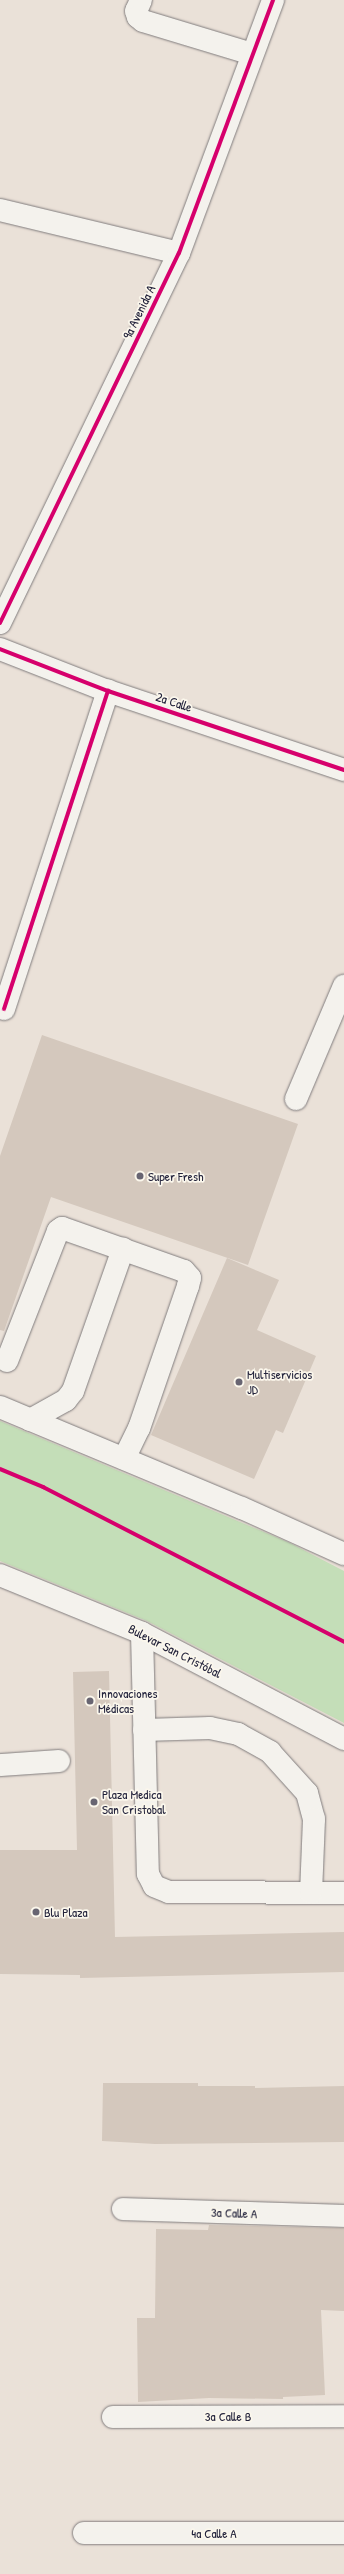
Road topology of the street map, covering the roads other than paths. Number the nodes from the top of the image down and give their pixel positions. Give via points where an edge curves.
1 (141, 0) edge
2 (272, 0) edge
3 (252, 54) junction
4 (0, 210) edge
5 (179, 253) junction
6 (0, 623) edge
7 (0, 649) edge
8 (108, 691) junction
9 (344, 770) edge
10 (344, 986) edge
11 (4, 1009) dead end
12 (296, 1099) dead end
13 (123, 1249) junction
14 (7, 1361) dead end
15 (0, 1408) edge
16 (30, 1420) junction
17 (124, 1459) junction
18 (344, 1554) edge
19 (0, 1575) edge
20 (142, 1633) junction
21 (144, 1730) junction
22 (344, 1739) edge
23 (59, 1761) dead end
24 (0, 1765) edge
25 (311, 1893) junction
26 (344, 1893) edge
27 (123, 2209) dead end
28 (344, 2216) edge
29 (344, 2416) edge
30 (113, 2417) dead end
31 (84, 2533) dead end
32 (344, 2533) edge

1 - 3 street via 136,11 143,21
2 - 3 street, 9a Avenida A
3 - 5 street, 9a Avenida A
4 - 5 street
5 - 6 street, 9a Avenida A
7 - 8 street, 2a Calle
8 - 9 street, 2a Calle
8 - 11 street
10 - 12 street
13 - 14 street via 68,1228 58,1231
13 - 16 street via 73,1391 66,1400
13 - 17 street via 184,1271 190,1278 138,1428
15 - 16 street
16 - 17 street
17 - 18 street
19 - 20 street, Bulevar San Cristóbal
20 - 21 street
20 - 22 street, Bulevar San Cristóbal
21 - 25 street via 210,1728 238,1734 270,1752 307,1793 314,1819
21 - 25 street via 148,1874 154,1886 169,1892
23 - 24 street
25 - 26 street
27 - 28 street, 3a Calle A
29 - 30 street, 3a Calle B
31 - 32 street, 4a Calle A

